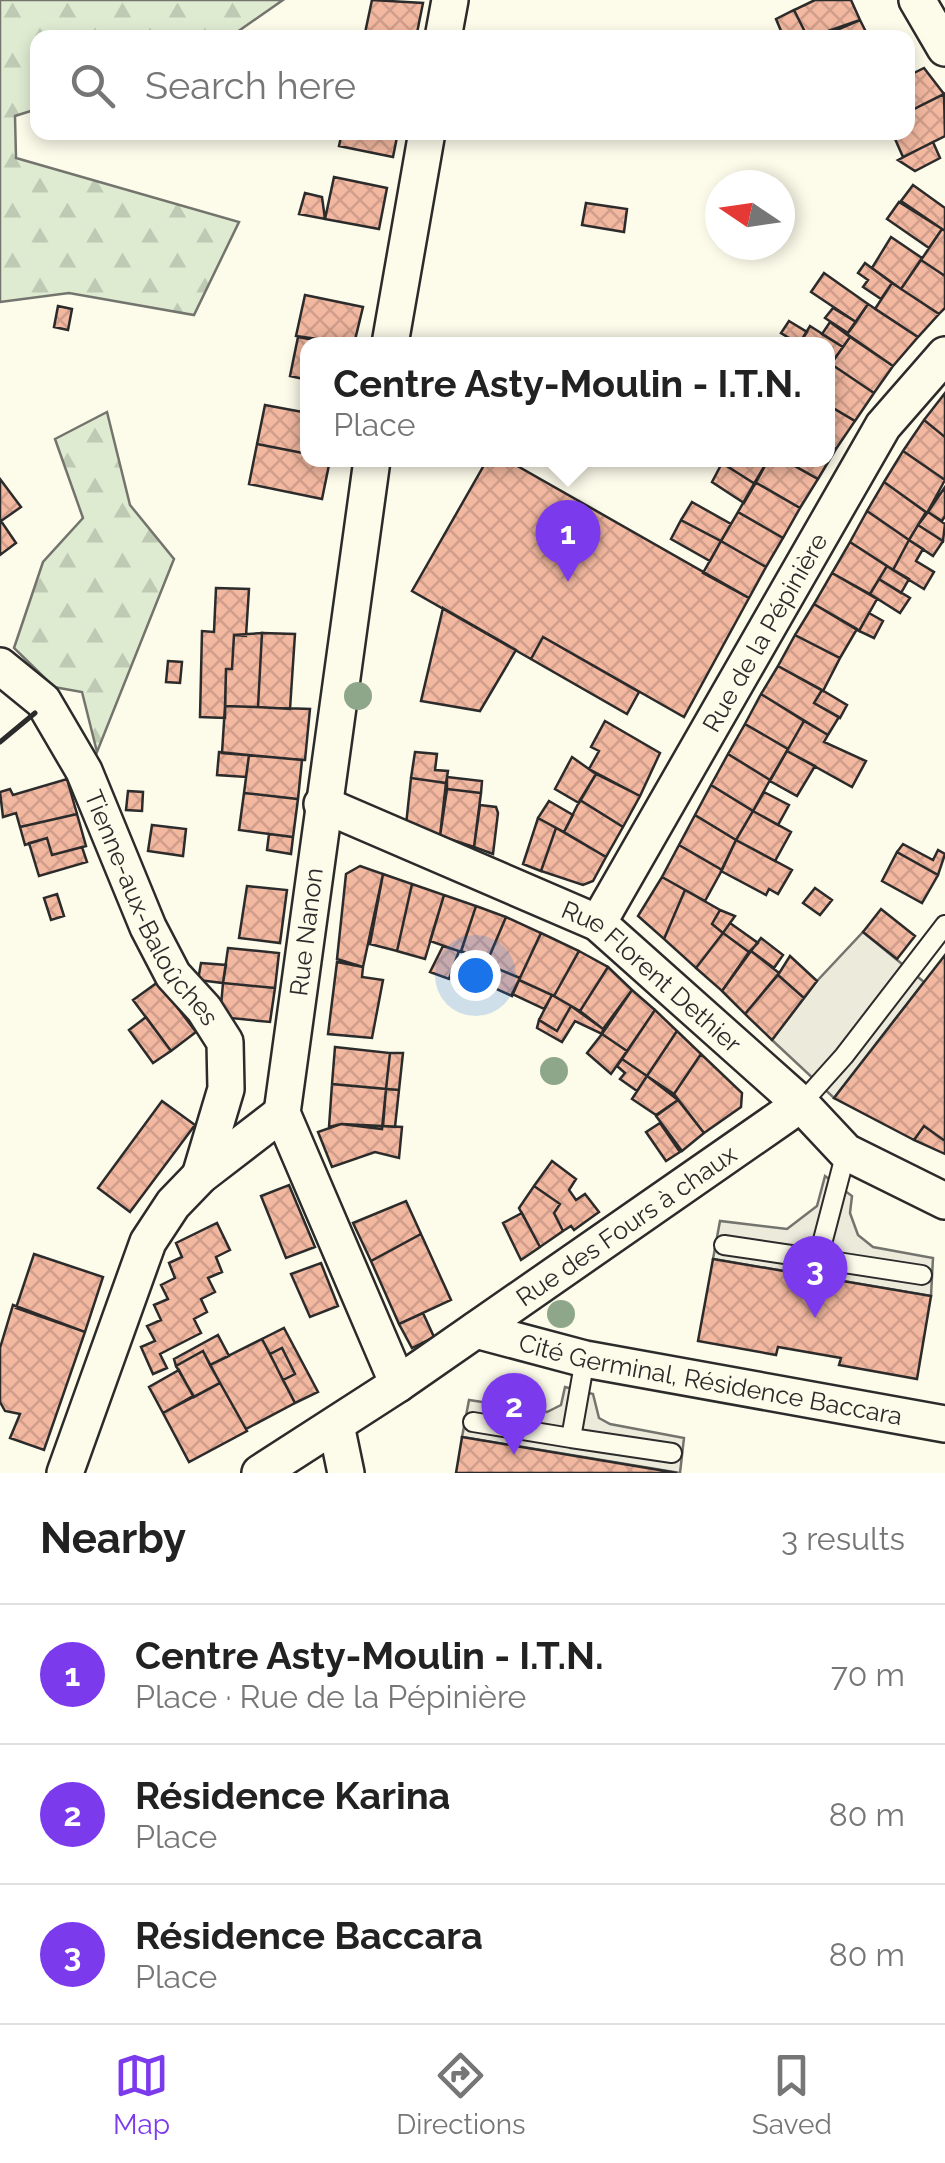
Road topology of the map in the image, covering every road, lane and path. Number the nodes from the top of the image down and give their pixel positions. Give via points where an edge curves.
1 (450, 0) edge
2 (918, 0) edge
3 (445, 30) edge
4 (945, 48) edge
5 (426, 140) edge
6 (391, 337) edge
7 (945, 355) edge
8 (371, 467) edge
9 (0, 666) edge
10 (322, 804) junction
11 (598, 923) junction
12 (945, 925) edge
13 (800, 1104) junction
14 (282, 1113) junction
15 (846, 1152) junction
16 (200, 1176) junction
17 (945, 1200) edge
18 (724, 1245) dead end
19 (818, 1259) junction
20 (922, 1275) dead end
21 (476, 1330) junction
22 (585, 1359) junction
23 (398, 1384) junction
24 (473, 1422) dead end
25 (945, 1424) edge
26 (336, 1425) junction
27 (572, 1438) junction
28 (672, 1452) dead end
29 (65, 1473) edge
30 (260, 1473) edge
31 (346, 1473) edge

1 - 3 street
2 - 4 street
5 - 6 street
7 - 11 street, Rue de la Pépinière via 883,426
8 - 10 street, Rue Nanon
9 - 16 street, Tienne-aux-Baloûches via 43,701 60,729 173,975 225,1042 226,1089
10 - 11 street, Rue Florent Dethier
10 - 14 street, Rue Nanon
11 - 13 street, Rue Florent Dethier
12 - 13 lane, Rue des Fours à chaux
13 - 15 street, Rue Florent Dethier
13 - 21 street, Rue des Fours à chaux
14 - 16 street
14 - 23 street
15 - 17 street, Rue Florent Dethier
15 - 19 lane
16 - 29 street via 148,1242
18 - 19 lane
19 - 20 lane
21 - 22 street, Cité Germinal, Résidence Baccara
21 - 23 street, Rue des Fours à chaux
22 - 25 street, Cité Germinal, Résidence Baccara
22 - 27 lane
23 - 26 street, Rue des Fours à chaux
24 - 27 lane
26 - 30 street, Rue des Fours à chaux
26 - 31 street
27 - 28 lane

